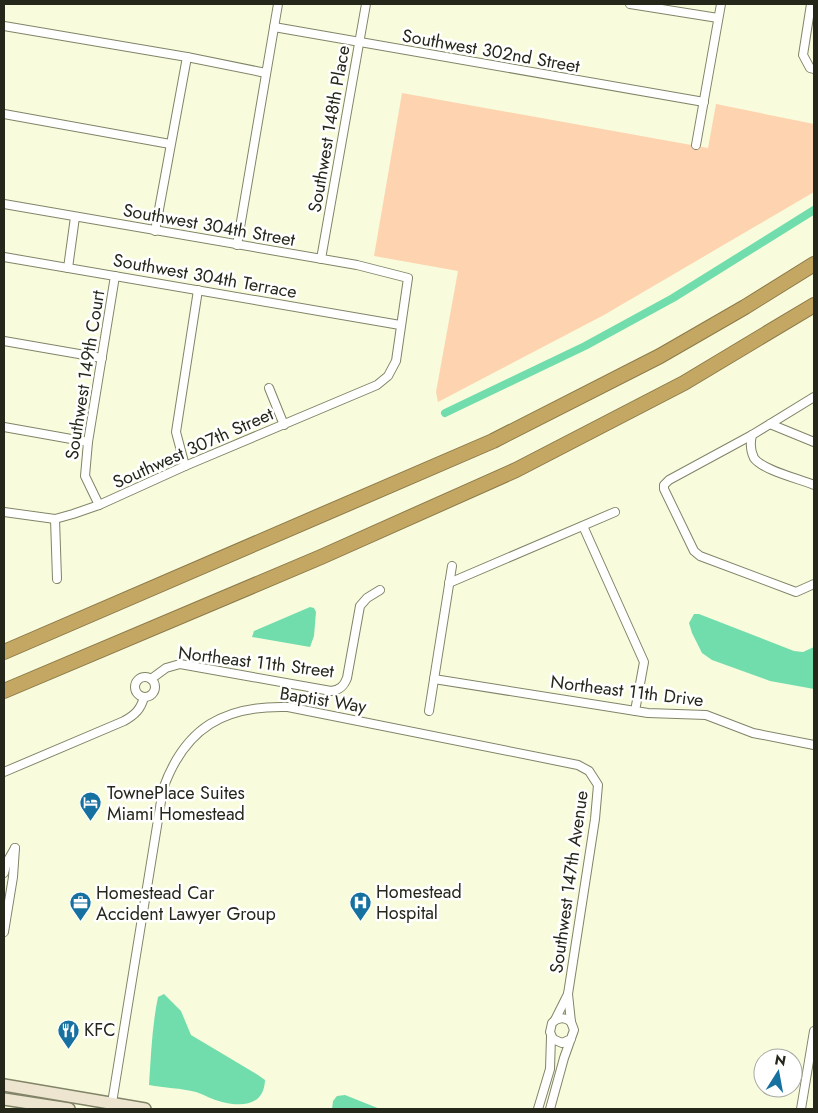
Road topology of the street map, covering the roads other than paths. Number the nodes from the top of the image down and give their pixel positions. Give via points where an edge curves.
1 (278, 4) edge
2 (366, 4) edge
3 (630, 4) edge
4 (721, 4) edge
5 (811, 4) edge
6 (718, 18) junction
7 (4, 26) edge
8 (274, 27) junction
9 (359, 43) junction
10 (187, 57) junction
11 (812, 69) edge
12 (266, 73) junction
13 (704, 102) junction
14 (4, 114) edge
15 (170, 144) junction
16 (696, 145) dead end
17 (4, 204) edge
18 (75, 216) junction
19 (155, 231) junction
20 (237, 245) junction
21 (4, 257) edge
22 (321, 259) junction
23 (814, 264) edge
24 (68, 268) junction
25 (115, 276) junction
26 (198, 290) junction
27 (814, 306) edge
28 (400, 325) junction
29 (4, 341) edge
30 (102, 358) junction
31 (269, 388) dead end
32 (814, 397) edge
33 (284, 424) junction
34 (770, 424) junction
35 (4, 427) edge
36 (752, 435) junction
37 (88, 442) junction
38 (814, 442) edge
39 (185, 466) junction
40 (814, 485) edge
41 (99, 505) junction
42 (4, 512) edge
43 (615, 512) dead end
44 (55, 518) junction
45 (583, 526) junction
46 (452, 566) dead end
47 (57, 579) dead end
48 (450, 583) junction
49 (814, 584) edge
50 (380, 590) dead end
51 (4, 652) edge
52 (151, 679) junction
53 (434, 679) junction
54 (4, 691) edge
55 (144, 697) junction
56 (429, 711) dead end
57 (635, 711) junction
58 (814, 745) edge
59 (4, 772) edge
60 (594, 776) joint
61 (4, 873) edge
62 (4, 932) edge
63 (568, 994) junction
64 (555, 1020) junction
65 (571, 1022) junction
66 (814, 1031) edge
67 (551, 1037) junction
68 (571, 1039) junction
69 (4, 1085) edge
70 (4, 1099) edge
71 (112, 1106) edge
72 (69, 1109) edge
73 (145, 1109) edge
74 (538, 1109) edge
75 (550, 1109) edge
76 (801, 1109) edge

1 - 8 street
2 - 9 street, Southwest 148th Place
3 - 6 street
4 - 6 street
5 - 11 street via 803,55
6 - 13 street
7 - 10 street
8 - 9 street, Southwest 302nd Street
8 - 12 street
9 - 13 street, Southwest 302nd Street
9 - 22 street, Southwest 148th Place
10 - 12 street
10 - 15 street
12 - 20 street
13 - 16 street
14 - 15 street
15 - 19 street
17 - 18 street, Southwest 304th Street
18 - 19 street, Southwest 304th Street
18 - 24 street
19 - 20 street, Southwest 304th Street
20 - 22 street, Southwest 304th Street
21 - 24 street, Southwest 304th Terrace
22 - 28 street, Southwest 304th Street via 408,278
23 - 51 highway via 660,356 493,441
24 - 25 street, Southwest 304th Terrace
25 - 26 street, Southwest 304th Terrace
25 - 30 street, Southwest 149th Court
26 - 28 street, Southwest 304th Terrace
26 - 39 street via 176,432
27 - 54 highway via 684,383 516,470 321,557
28 - 33 street, Southwest 307th Street via 396,360 388,376 377,386
29 - 30 street
30 - 37 street, Southwest 149th Court
31 - 33 street
32 - 34 street
33 - 39 street, Southwest 307th Street
34 - 36 street
34 - 38 street
35 - 37 street
36 - 40 street via 750,446 758,462
36 - 49 street via 669,480 664,489 694,551 700,556 796,592
37 - 41 street, Southwest 149th Court via 85,476
39 - 41 street, Southwest 307th Street
41 - 44 street, Southwest 307th Street
42 - 44 street, Southwest 307th Street
43 - 45 street
44 - 47 street
45 - 48 street
45 - 57 street via 644,662
46 - 48 street
48 - 53 street
50 - 52 street, Northeast 11th Street via 360,606 347,678 344,686 337,690 176,664
52 - 55 street via 154,690
52 - 55 street, Northeast 11th Street via 143,677 136,682 136,692
53 - 56 street
53 - 57 street, Northeast 11th Drive
55 - 59 street via 136,714 124,721
57 - 58 street, Northeast 11th Drive via 706,715 753,733
60 - 63 street, Southwest 147th Avenue via 598,799
60 - 71 street, Baptist Way via 578,765 288,707 250,708 212,722 178,756 163,789
61 - 62 street via 14,848
63 - 64 street, Southwest 147th Avenue
63 - 65 street, Southwest 147th Avenue
64 - 65 street via 565,1018
64 - 67 street via 550,1029
65 - 68 street via 574,1030
66 - 76 street
67 - 68 street via 562,1043
67 - 74 street via 550,1069
68 - 75 street
69 - 71 main road
70 - 72 main road
71 - 73 main road

